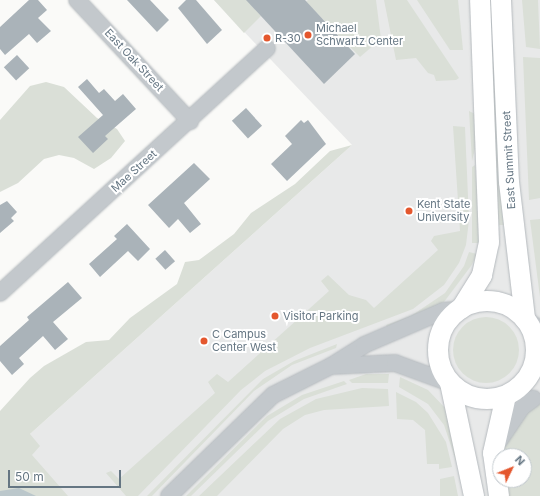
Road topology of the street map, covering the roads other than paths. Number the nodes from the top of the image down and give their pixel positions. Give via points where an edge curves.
1 (77, 0) edge
2 (480, 0) edge
3 (501, 0) edge
4 (267, 48) dead end
5 (190, 121) junction
6 (0, 293) edge
7 (452, 310) junction
8 (532, 324) edge
9 (331, 366) junction
10 (450, 383) junction
11 (506, 396) junction
12 (536, 398) edge
13 (494, 448) edge
14 (496, 448) edge
15 (169, 496) edge
16 (474, 496) edge

1 - 5 street, East Oak Street
2 - 7 main road, East Summit Street via 489,243 482,275
3 - 8 main road, East Summit Street via 509,182
4 - 5 street, Mae Street
5 - 6 street, Mae Street
7 - 8 main road via 495,301 516,310
7 - 9 street via 364,345
7 - 10 main road via 438,343 438,357
8 - 11 main road via 535,362 529,376
9 - 10 street via 395,363
9 - 15 street via 289,385 255,410
10 - 11 main road via 476,398
10 - 16 main road
11 - 12 street
11 - 13 main road
12 - 14 street via 506,428

